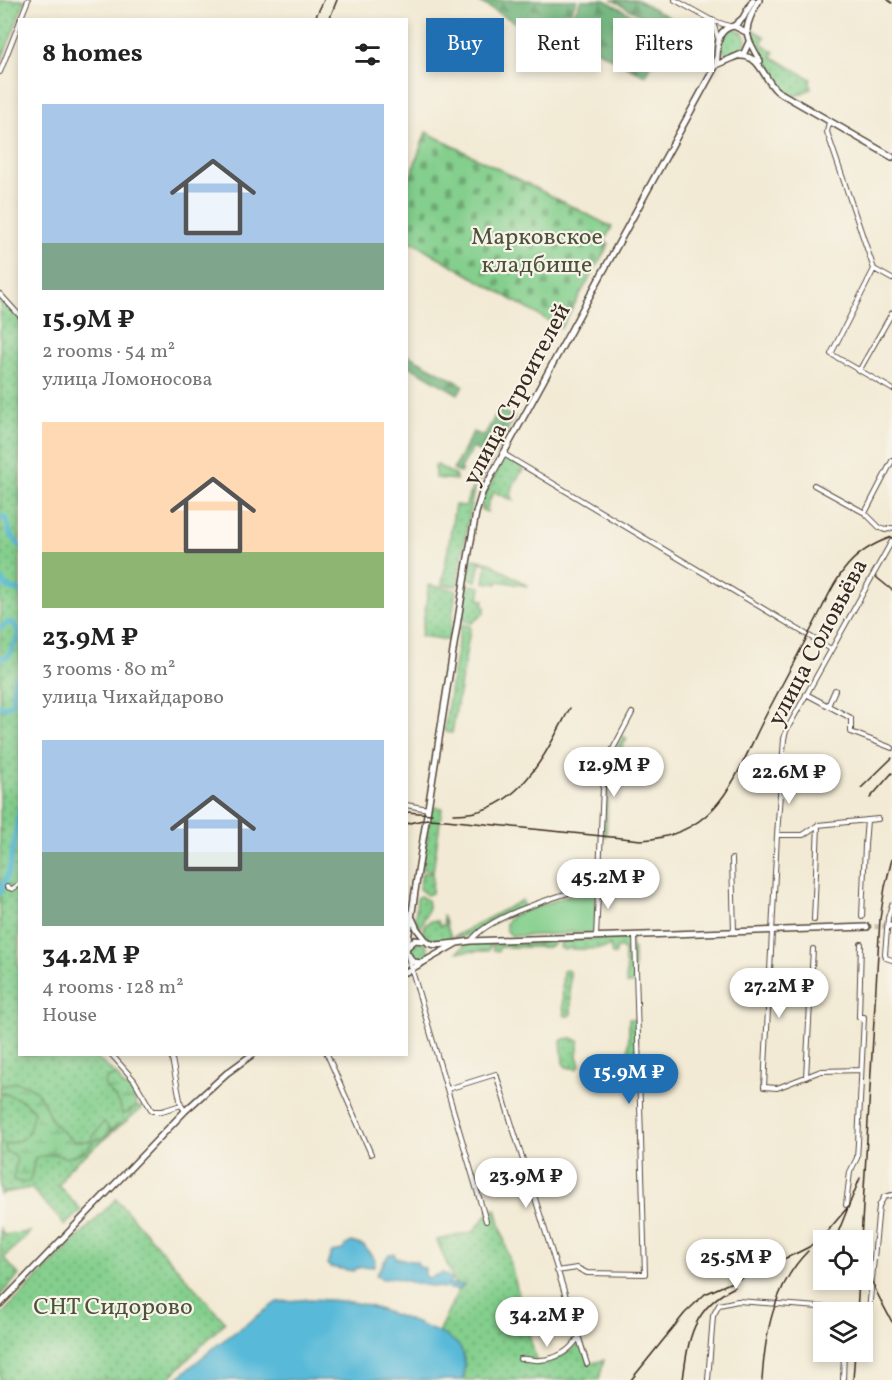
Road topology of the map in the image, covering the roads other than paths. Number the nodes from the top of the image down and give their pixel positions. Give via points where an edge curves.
1 (28, 0) edge
2 (675, 0) edge
3 (753, 0) edge
4 (759, 0) edge
5 (21, 18) edge
6 (707, 18) edge
7 (714, 21) edge
8 (18, 25) edge
9 (714, 26) edge
10 (732, 26) junction
11 (746, 32) junction
12 (749, 40) junction
13 (718, 43) junction
14 (736, 56) junction
15 (716, 65) junction
16 (0, 72) edge
17 (777, 91) junction
18 (829, 122) junction
19 (892, 157) edge
20 (874, 269) junction
21 (892, 279) edge
22 (0, 294) edge
23 (892, 313) edge
24 (18, 314) edge
25 (859, 370) junction
26 (891, 387) edge
27 (502, 453) junction
28 (892, 461) edge
29 (814, 485) dead end
30 (865, 513) junction
31 (892, 528) edge
32 (892, 541) edge
33 (831, 649) junction
34 (835, 690) dead end
35 (806, 694) junction
36 (828, 706) junction
37 (632, 713) dead end
38 (891, 748) edge
39 (408, 805) edge
40 (428, 809) junction
41 (878, 819) dead end
42 (867, 820) junction
43 (818, 825) junction
44 (777, 835) junction
45 (732, 859) dead end
46 (599, 883) junction
47 (18, 885) edge
48 (7, 887) dead end
49 (892, 905) edge
50 (411, 917) junction
51 (862, 917) dead end
52 (814, 920) dead end
53 (867, 927) tunnel mouth
54 (772, 930) junction
55 (734, 932) junction
56 (635, 936) junction
57 (596, 937) junction
58 (408, 939) edge
59 (471, 941) junction
60 (427, 943) junction
61 (457, 943) junction
62 (861, 944) dead end
63 (408, 945) edge
64 (813, 949) dead end
65 (408, 955) edge
66 (892, 960) edge
67 (425, 961) junction
68 (409, 970) edge
69 (113, 1056) edge
70 (171, 1056) edge
71 (250, 1056) edge
72 (328, 1056) edge
73 (861, 1070) junction
74 (806, 1077) junction
75 (448, 1089) junction
76 (181, 1105) junction
77 (185, 1111) junction
78 (371, 1155) dead end
79 (892, 1195) edge
80 (846, 1205) dead end
81 (486, 1221) dead end
82 (557, 1271) junction
83 (870, 1302) edge
84 (0, 1304) edge
85 (813, 1308) edge
86 (578, 1338) junction
87 (520, 1359) dead end
88 (844, 1362) edge
89 (587, 1364) dead end
90 (708, 1380) edge
91 (843, 1380) edge

1 - 5 street
2 - 6 street
3 - 10 main road via 743,18
4 - 11 main road
7 - 10 street
8 - 16 street
9 - 13 street
10 - 11 main road
10 - 13 main road via 722,32
11 - 12 main road
12 - 14 main road via 747,50
12 - 17 main road
13 - 14 main road via 725,55
13 - 15 main road, улица Строителей
14 - 15 main road
14 - 17 main road via 756,60
15 - 27 main road, улица Строителей
17 - 18 main road
18 - 19 main road
18 - 20 street via 827,132
20 - 21 street
20 - 25 street via 831,354
22 - 24 street
23 - 25 street
25 - 26 street
27 - 33 street
27 - 40 main road, улица Строителей via 476,513
28 - 30 street
29 - 30 street
30 - 31 street via 880,528
32 - 33 street, улица Соловьёва
33 - 35 street, улица Соловьёва
34 - 36 street
35 - 36 street
35 - 44 street, улица Соловьёва via 784,739
36 - 38 street via 851,718 851,732
37 - 46 street via 604,766
39 - 40 street
40 - 50 main road, улица Строителей
41 - 42 street
42 - 43 street
42 - 51 street
43 - 44 street via 803,835
43 - 52 street
44 - 54 street, улица Соловьёва
45 - 55 street
46 - 57 street
46 - 59 street via 527,907 480,930
47 - 48 street
49 - 66 street via 885,954
50 - 58 main road, улица Строителей
50 - 60 main road
53 - 54 main road
54 - 55 main road
54 - 74 street, улица Соловьёва via 764,1087 777,1088
55 - 56 main road
56 - 57 main road
56 - 82 street via 645,1274 587,1273 577,1268
57 - 59 main road
59 - 61 main road
60 - 61 main road
60 - 63 main road via 415,940
60 - 67 main road via 431,950
61 - 67 main road
62 - 73 street
64 - 74 street
65 - 67 main road via 416,963
67 - 68 main road
68 - 75 street
69 - 76 street via 134,1080 152,1111
70 - 76 street
71 - 77 main road
72 - 78 street
73 - 74 street via 821,1071
73 - 80 street via 857,1158 850,1172
75 - 81 street
75 - 82 street via 496,1074
76 - 77 street
77 - 84 main road
79 - 83 street via 884,1197 879,1206
82 - 86 street
85 - 90 street via 738,1301 719,1305 712,1323
86 - 87 street via 558,1357 540,1361
86 - 89 street
88 - 91 street

